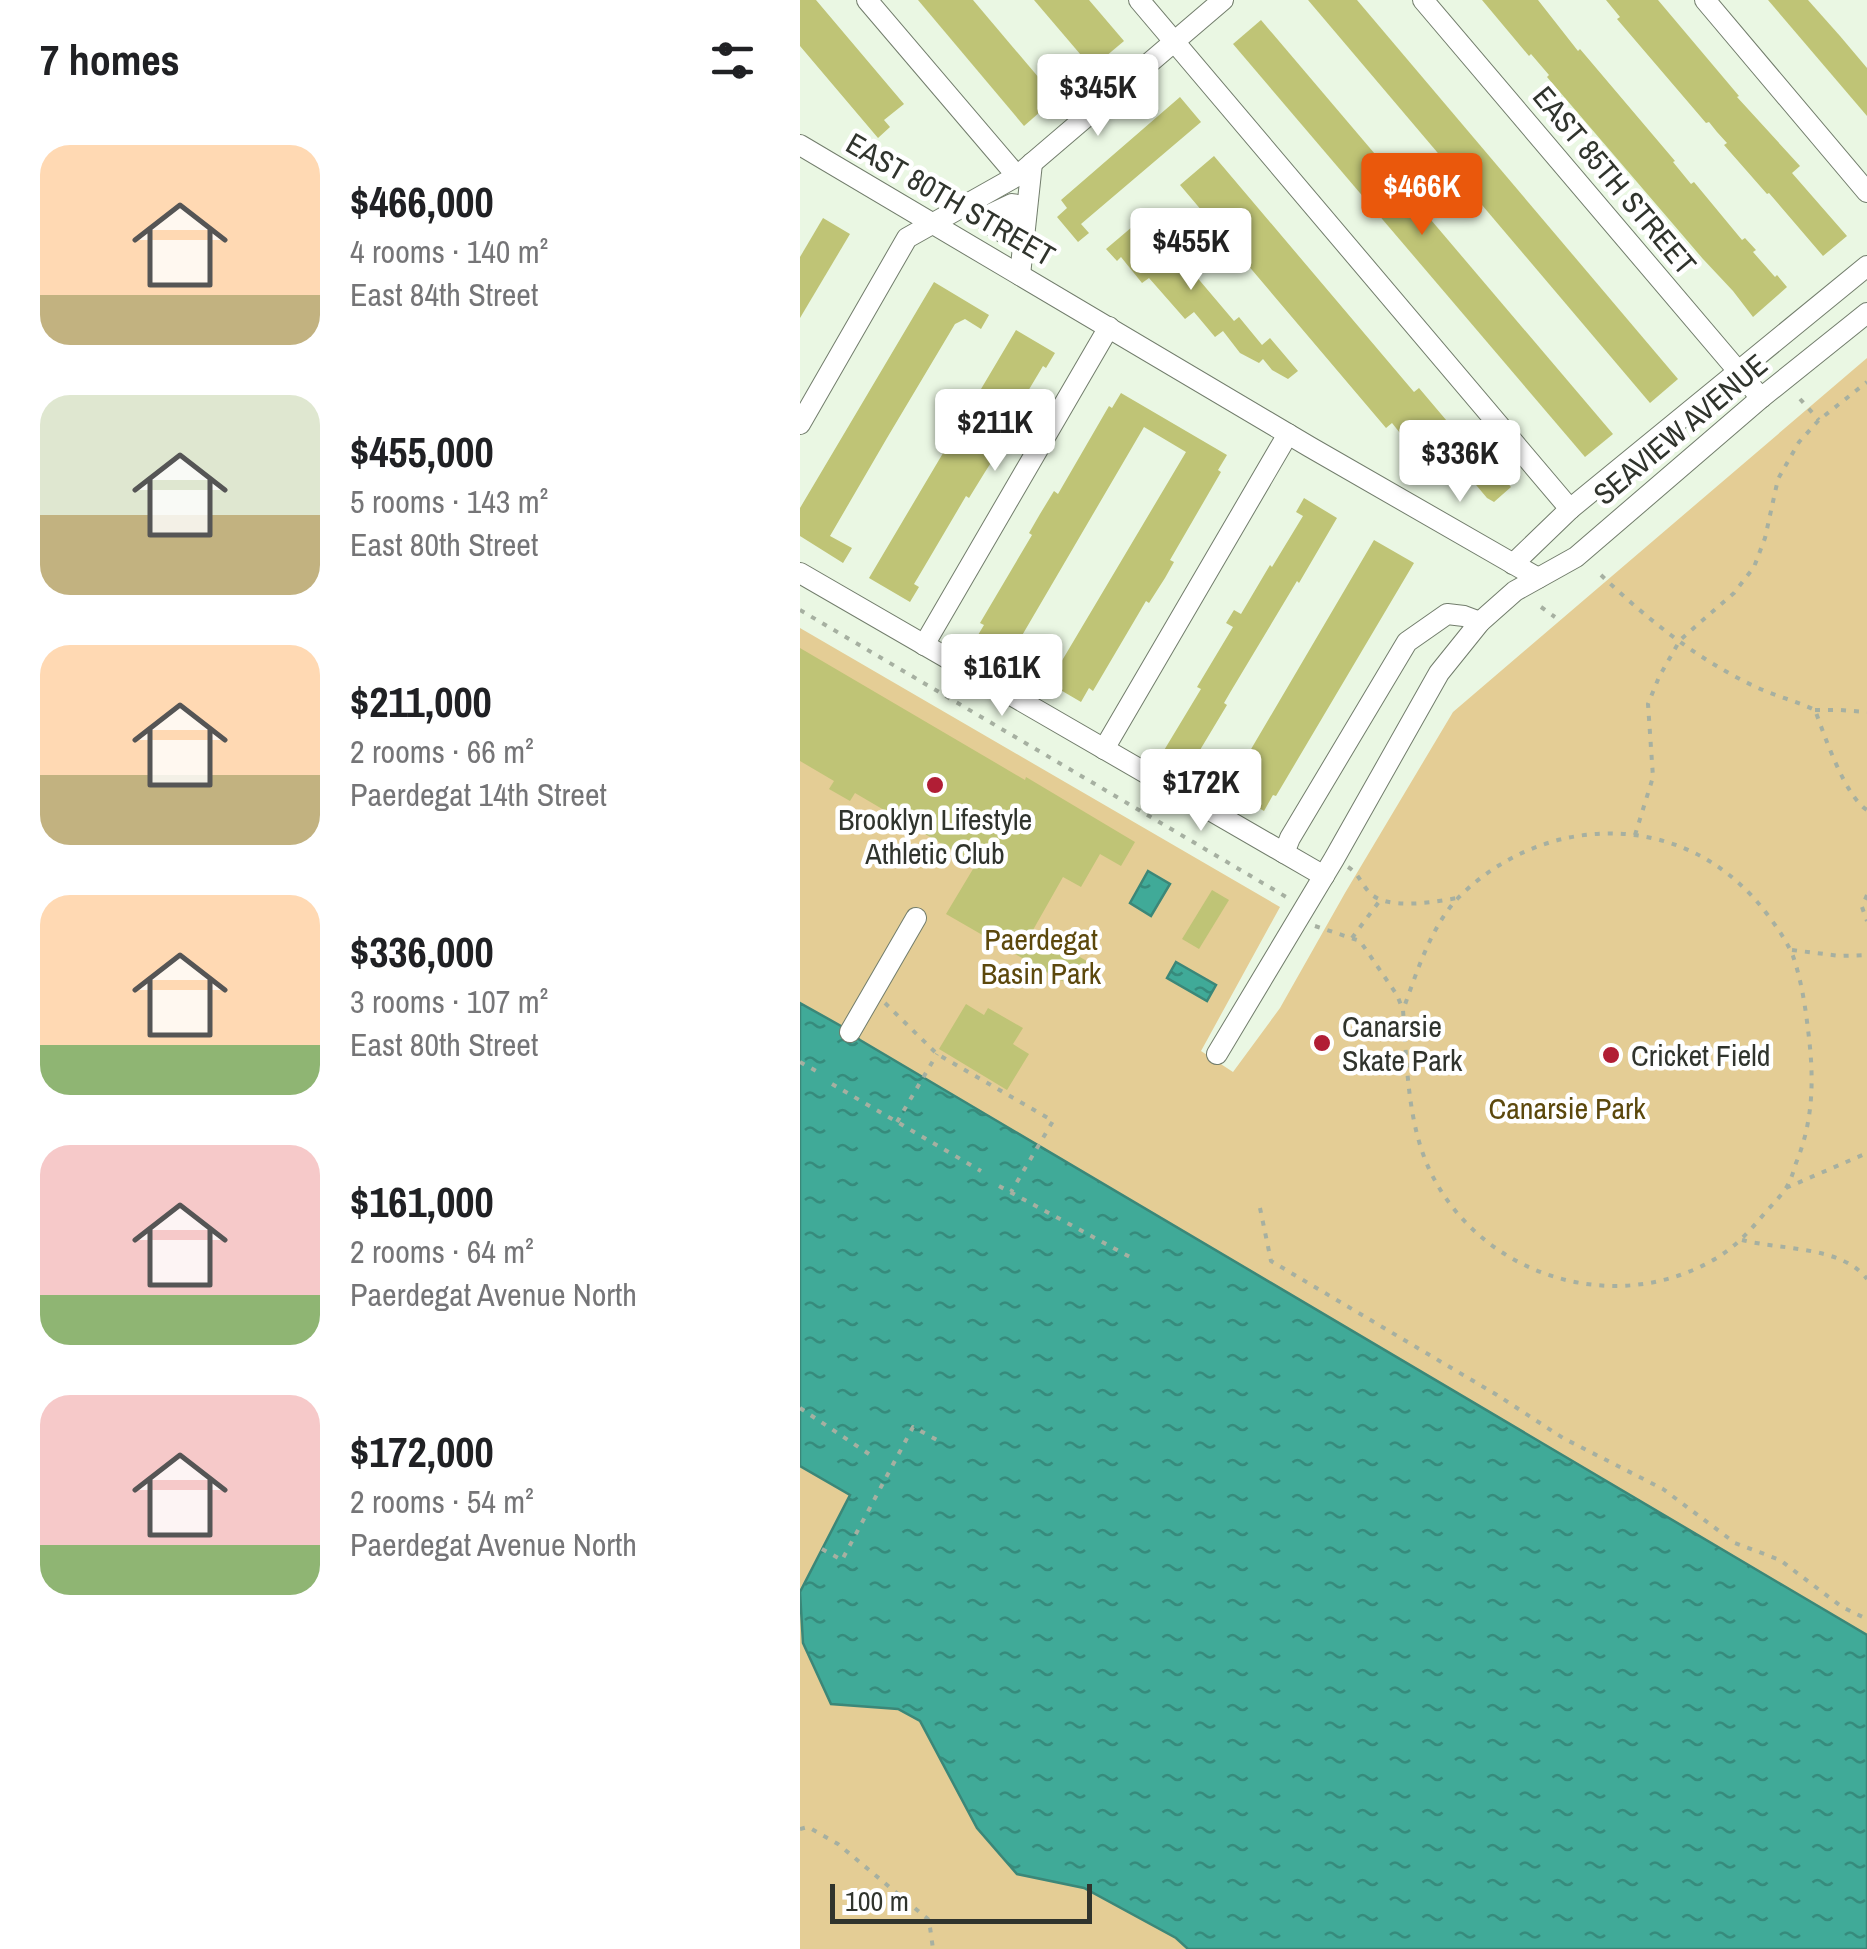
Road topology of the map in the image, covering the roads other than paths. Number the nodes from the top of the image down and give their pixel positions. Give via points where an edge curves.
1 (867, 0) edge
2 (1139, 0) edge
3 (1223, 0) edge
4 (1423, 0) edge
5 (1705, 0) edge
6 (1174, 42) junction
7 (800, 145) edge
8 (1024, 170) junction
9 (1867, 192) edge
10 (934, 224) junction
11 (1867, 266) edge
12 (1020, 274) junction
13 (1867, 313) edge
14 (1109, 327) junction
15 (1738, 371) junction
16 (1761, 398) junction
17 (800, 424) edge
18 (1288, 434) junction
19 (1570, 509) junction
20 (1513, 564) junction
21 (800, 574) edge
22 (1538, 578) junction
23 (1480, 622) junction
24 (924, 645) junction
25 (1104, 749) junction
26 (1284, 853) junction
27 (1332, 869) junction
28 (916, 918) dead end
29 (850, 1032) dead end
30 (1217, 1054) dead end

1 - 8 street
2 - 6 street
3 - 6 street
4 - 15 street, EAST 85TH STREET
5 - 9 street
6 - 8 street
6 - 19 street
7 - 10 street, EAST 80TH STREET
8 - 10 street
8 - 12 street
10 - 12 street, EAST 80TH STREET
10 - 17 street via 906,238
11 - 15 street, SEAVIEW AVENUE
12 - 14 street, EAST 80TH STREET
13 - 16 street, SEAVIEW AVENUE
14 - 18 street, EAST 80TH STREET
14 - 24 street
15 - 16 street, EAST 85TH STREET
15 - 19 street, SEAVIEW AVENUE
16 - 22 street, SEAVIEW AVENUE via 1576,557
18 - 20 street, EAST 80TH STREET
18 - 25 street
19 - 20 street, SEAVIEW AVENUE
20 - 22 street, EAST 80TH STREET
21 - 24 street
22 - 23 street, SEAVIEW AVENUE
23 - 26 street via 1447,614 1406,642
23 - 27 street, SEAVIEW AVENUE via 1439,674
24 - 25 street
25 - 26 street
26 - 27 street
27 - 30 street, SEAVIEW AVENUE
28 - 29 street

